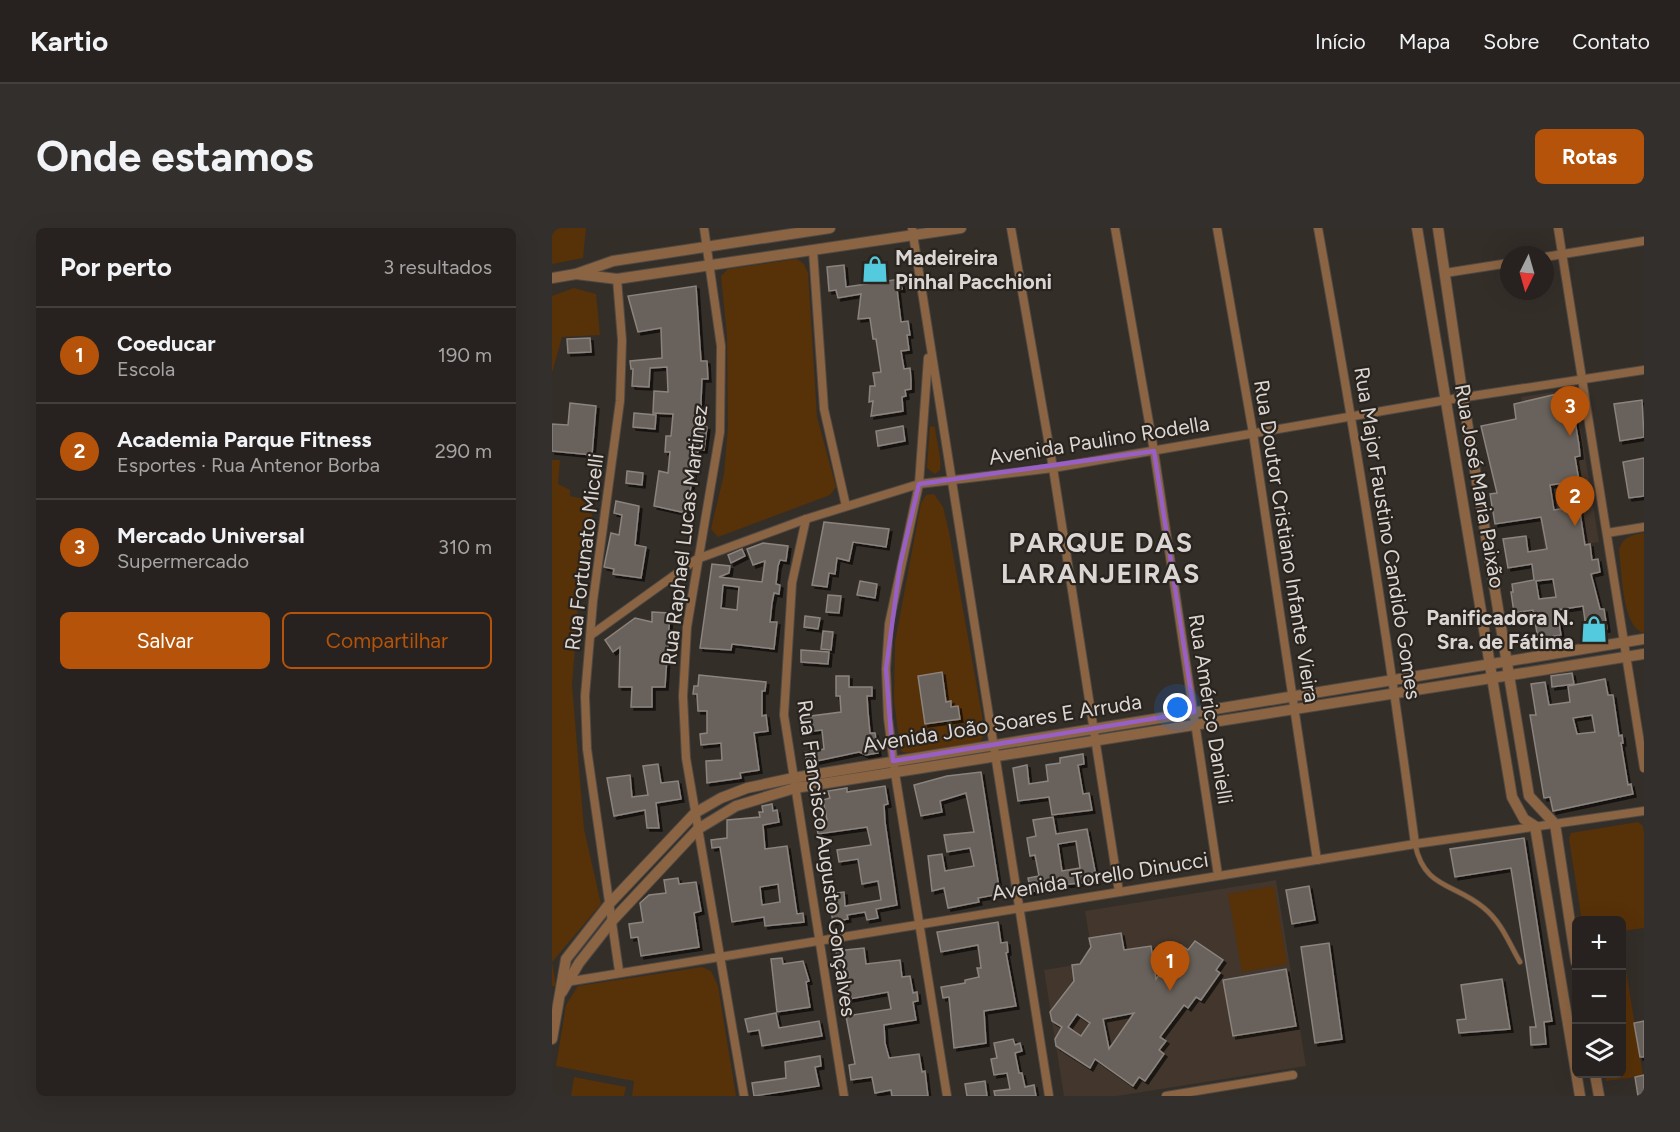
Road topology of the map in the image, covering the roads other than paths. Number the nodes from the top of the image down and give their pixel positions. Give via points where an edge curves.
1 (704, 228) edge
2 (830, 228) edge
3 (961, 228) edge
4 (1011, 228) edge
5 (1114, 228) edge
6 (1216, 228) edge
7 (1318, 228) edge
8 (1417, 228) edge
9 (1438, 228) edge
10 (1558, 228) edge
11 (912, 232) edge
12 (1644, 241) edge
13 (707, 248) junction
14 (813, 250) junction
15 (1563, 254) junction
16 (1554, 256) edge
17 (1500, 264) edge
18 (711, 266) junction
19 (1445, 273) junction
20 (576, 274) junction
21 (552, 278) edge
22 (617, 279) junction
23 (929, 345) junction
24 (1644, 370) edge
25 (1582, 381) junction
26 (1462, 398) junction
27 (1446, 400) junction
28 (1352, 416) junction
29 (1253, 433) junction
30 (1154, 451) junction
31 (1053, 468) junction
32 (952, 478) junction
33 (919, 484) junction
34 (846, 506) junction
35 (806, 519) junction
36 (1644, 527) edge
37 (1607, 533) junction
38 (697, 559) junction
39 (591, 635) junction
40 (1644, 639) edge
41 (1625, 642) junction
42 (1644, 654) edge
43 (1627, 657) junction
44 (1506, 662) junction
45 (1490, 664) junction
46 (1508, 676) junction
47 (1492, 678) junction
48 (1393, 679) junction
49 (1395, 692) junction
50 (1293, 696) junction
51 (1295, 708) junction
52 (1194, 712) junction
53 (1196, 724) junction
54 (1092, 728) junction
55 (1094, 740) junction
56 (995, 750) junction
57 (893, 761) junction
58 (1644, 768) edge
59 (895, 773) junction
60 (794, 783) junction
61 (1644, 811) edge
62 (695, 813) junction
63 (1555, 824) junction
64 (1535, 826) junction
65 (698, 829) junction
66 (1415, 844) junction
67 (1317, 860) junction
68 (1218, 875) junction
69 (1119, 892) junction
70 (610, 903) junction
71 (1020, 907) junction
72 (612, 921) junction
73 (920, 924) junction
74 (1572, 936) edge
75 (819, 939) junction
76 (720, 956) junction
77 (1520, 962) dead end
78 (619, 971) junction
79 (564, 985) junction
80 (552, 1040) edge
81 (1293, 1075) dead end
82 (1596, 1078) edge
83 (744, 1096) edge
84 (844, 1096) edge
85 (947, 1096) edge
86 (1049, 1096) edge
87 (1166, 1096) edge
88 (1580, 1096) edge
89 (1599, 1096) edge

1 - 13 street, Rua Raphael Lucas Martinez
2 - 13 street
3 - 11 street
4 - 31 street
5 - 30 street, Rua Américo Danielli
6 - 29 street, Rua Doutor Cristiano Infante Vieira
7 - 28 street, Rua Major Faustino Candido Gomes
8 - 27 street, Rua José Maria Paixão
9 - 19 street, Rua José Maria Paixão
10 - 15 street
11 - 14 street
11 - 23 street
12 - 15 street
13 - 18 street, Rua Raphael Lucas Martinez
13 - 20 street via 613,261
14 - 18 street
14 - 34 street via 824,409
15 - 16 street
15 - 25 street
17 - 19 street
18 - 22 street
18 - 38 street, Rua Raphael Lucas Martinez via 721,346 720,432
19 - 26 street, Rua José Maria Paixão
20 - 21 street
20 - 22 street
22 - 39 street, Rua Fortunato Micelli via 622,340 620,401
23 - 32 street
23 - 33 street
24 - 25 street, Avenida Paulino Rodella
25 - 26 street, Avenida Paulino Rodella
25 - 37 street
26 - 27 street, Avenida Paulino Rodella
26 - 44 street, Rua José Maria Paixão
27 - 28 street, Avenida Paulino Rodella
27 - 45 street, Rua José Maria Paixão
28 - 29 street, Avenida Paulino Rodella
28 - 48 street, Rua Major Faustino Candido Gomes
29 - 30 street, Avenida Paulino Rodella
29 - 50 street, Rua Doutor Cristiano Infante Vieira
30 - 31 street, Avenida Paulino Rodella
30 - 52 street, Rua Américo Danielli
31 - 32 street, Avenida Paulino Rodella
31 - 54 street
32 - 33 street, Avenida Paulino Rodella
32 - 56 street
33 - 34 street, Avenida Paulino Rodella
33 - 57 street via 889,624 886,669
34 - 35 street, Avenida Paulino Rodella
35 - 38 street, Avenida Paulino Rodella
35 - 60 street, Rua Francisco Augusto Gonçalves via 792,583 786,649 784,715
36 - 37 street
37 - 41 street
38 - 39 street, Avenida Paulino Rodella
38 - 62 street, Rua Raphael Lucas Martinez via 687,627 683,696
39 - 70 street, Rua Fortunato Micelli via 585,696 587,749
40 - 41 street, Avenida João Soares E Arruda
41 - 43 street
41 - 44 street, Avenida João Soares E Arruda
42 - 43 street, Avenida João Soares E Arruda
43 - 46 street, Avenida João Soares E Arruda
43 - 58 street
44 - 45 street, Avenida João Soares E Arruda
44 - 46 street, Rua José Maria Paixão
45 - 47 street, Rua José Maria Paixão
45 - 48 street, Avenida João Soares E Arruda
46 - 47 street, Avenida João Soares E Arruda
46 - 63 street, Rua José Maria Paixão via 1529,796
47 - 49 street, Avenida João Soares E Arruda
47 - 64 street, Rua José Maria Paixão via 1512,797 1524,819
48 - 49 street, Rua Major Faustino Candido Gomes
48 - 50 street, Avenida João Soares E Arruda
49 - 51 street, Avenida João Soares E Arruda
49 - 66 street, Rua Major Faustino Candido Gomes
50 - 51 street, Rua Doutor Cristiano Infante Vieira
50 - 52 street, Avenida João Soares E Arruda
51 - 53 street, Avenida João Soares E Arruda
51 - 67 street, Rua Doutor Cristiano Infante Vieira
52 - 53 street, Rua Américo Danielli
52 - 54 street, Avenida João Soares E Arruda
53 - 55 street, Avenida João Soares E Arruda
53 - 68 street, Rua Américo Danielli
54 - 55 street
54 - 56 street, Avenida João Soares E Arruda
55 - 56 street, Avenida João Soares E Arruda
55 - 69 street
56 - 57 street, Avenida João Soares E Arruda
56 - 59 street, Avenida João Soares E Arruda
56 - 71 street
57 - 59 street
57 - 60 street, Avenida João Soares E Arruda
59 - 60 street, Avenida João Soares E Arruda
59 - 73 street
60 - 62 street, Avenida João Soares E Arruda via 747,788
60 - 65 street, Avenida João Soares E Arruda via 736,806
60 - 75 street, Rua Francisco Augusto Gonçalves
61 - 63 street, Avenida Torello Dinucci
62 - 65 street, Rua Raphael Lucas Martinez
62 - 70 street, Avenida João Soares E Arruda
63 - 64 street, Avenida Torello Dinucci
63 - 74 street
64 - 66 street, Avenida Torello Dinucci
64 - 88 street
65 - 72 street, Avenida João Soares E Arruda
65 - 76 street, Rua Raphael Lucas Martinez
66 - 67 street, Avenida Torello Dinucci
66 - 77 lane via 1422,868 1483,907 1506,933
67 - 68 street, Avenida Torello Dinucci
68 - 69 street, Avenida Torello Dinucci
69 - 71 street, Avenida Torello Dinucci
70 - 72 street, Rua Fortunato Micelli
70 - 79 street, Avenida João Soares E Arruda via 566,959
71 - 73 street, Avenida Torello Dinucci
71 - 86 street
72 - 78 street, Rua Fortunato Micelli
72 - 79 street, Avenida João Soares E Arruda
73 - 75 street, Avenida Torello Dinucci
73 - 85 street
75 - 76 street, Avenida Torello Dinucci
75 - 84 street, Rua Francisco Augusto Gonçalves
76 - 78 street, Avenida Torello Dinucci
76 - 83 street, Rua Raphael Lucas Martinez
78 - 79 street, Avenida Torello Dinucci
79 - 80 street
81 - 87 street
82 - 89 street

